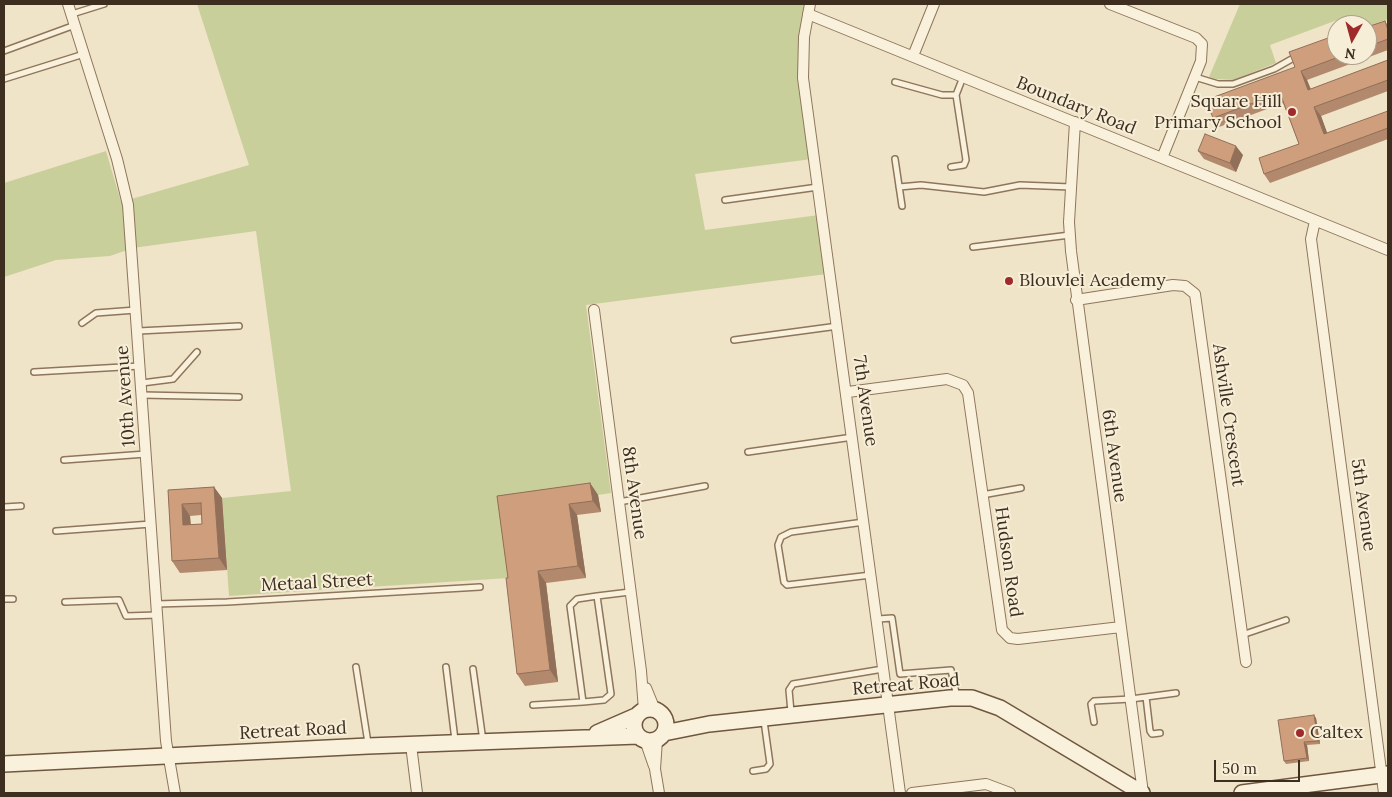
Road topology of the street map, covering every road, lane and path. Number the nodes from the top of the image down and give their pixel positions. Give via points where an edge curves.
1 (68, 4) edge
2 (104, 4) edge
3 (934, 4) edge
4 (1110, 4) edge
5 (809, 9) edge
6 (72, 14) junction
7 (75, 25) junction
8 (4, 51) edge
9 (1304, 53) edge
10 (84, 54) junction
11 (913, 56) junction
12 (963, 77) junction
13 (1195, 77) junction
14 (4, 79) edge
15 (895, 82) dead end
16 (956, 95) junction
17 (1075, 122) junction
18 (1162, 158) junction
19 (895, 159) dead end
20 (952, 167) dead end
21 (819, 187) junction
22 (899, 187) junction
23 (1071, 187) junction
24 (725, 200) dead end
25 (902, 206) dead end
26 (1315, 220) junction
27 (1070, 235) junction
28 (974, 246) dead end
29 (1388, 249) edge
30 (1076, 300) junction
31 (137, 310) junction
32 (594, 310) dead end
33 (82, 323) dead end
34 (239, 326) dead end
35 (838, 326) junction
36 (138, 332) junction
37 (734, 340) dead end
38 (197, 352) dead end
39 (140, 366) junction
40 (34, 372) dead end
41 (142, 383) junction
42 (848, 392) junction
43 (142, 395) junction
44 (239, 397) dead end
45 (854, 436) junction
46 (748, 452) dead end
47 (146, 454) junction
48 (64, 460) dead end
49 (705, 486) dead end
50 (1021, 488) dead end
51 (981, 495) junction
52 (618, 502) junction
53 (21, 506) dead end
54 (4, 507) edge
55 (865, 522) junction
56 (151, 524) junction
57 (56, 531) dead end
58 (872, 575) junction
59 (480, 587) dead end
60 (631, 592) junction
61 (597, 596) junction
62 (4, 599) edge
63 (13, 599) dead end
64 (65, 602) dead end
65 (156, 604) junction
66 (157, 615) junction
67 (878, 619) junction
68 (1286, 620) dead end
69 (1121, 627) junction
70 (1242, 635) junction
71 (1246, 662) dead end
72 (356, 667) dead end
73 (446, 668) dead end
74 (473, 669) dead end
75 (884, 669) junction
76 (1176, 693) dead end
77 (957, 697) junction
78 (1146, 697) junction
79 (1131, 699) junction
80 (583, 702) junction
81 (889, 704) junction
82 (533, 705) dead end
83 (650, 713) junction
84 (792, 715) junction
85 (764, 718) junction
86 (1094, 722) dead end
87 (709, 724) junction
88 (1160, 733) dead end
89 (584, 737) junction
90 (651, 737) junction
91 (483, 742) junction
92 (455, 743) junction
93 (411, 745) junction
94 (368, 746) junction
95 (169, 755) junction
96 (4, 764) edge
97 (753, 771) dead end
98 (1385, 774) edge
99 (175, 793) edge
100 (417, 793) edge
101 (659, 793) edge
102 (900, 793) edge
103 (912, 793) edge
104 (1010, 793) edge
105 (1142, 793) edge
106 (1242, 793) edge
107 (1384, 793) edge

1 - 6 street, 10th Avenue
2 - 6 lane
3 - 11 street
4 - 13 street via 1199,40 1204,48
5 - 11 street, Boundary Road
5 - 21 street, 7th Avenue via 803,45 804,78
6 - 7 street, 10th Avenue
7 - 8 lane
7 - 10 street, 10th Avenue
9 - 13 lane via 1272,70 1233,84 1221,85
10 - 14 lane
10 - 31 street, 10th Avenue via 125,187
11 - 12 street, Boundary Road
12 - 16 lane
12 - 17 street, Boundary Road
13 - 18 street
15 - 16 lane via 942,95
16 - 20 lane via 966,160 964,165
17 - 18 street, Boundary Road
17 - 23 street, 6th Avenue
18 - 26 street, Boundary Road
19 - 22 lane
21 - 24 lane
21 - 35 street, 7th Avenue
22 - 23 lane via 921,184 984,192 1020,185
22 - 25 lane
23 - 27 street, 6th Avenue
26 - 29 street, Boundary Road
26 - 98 street, 5th Avenue via 1311,239
27 - 28 lane
27 - 30 street, 6th Avenue
30 - 69 street, 6th Avenue
30 - 70 street, Ashville Crescent via 1173,285 1185,286 1195,294
31 - 33 lane via 96,313
31 - 36 street, 10th Avenue
32 - 52 street, 8th Avenue
34 - 36 lane
35 - 37 lane
35 - 42 street, 7th Avenue
36 - 39 street, 10th Avenue
38 - 41 lane via 173,378
39 - 40 lane
39 - 41 street, 10th Avenue
41 - 43 street, 10th Avenue
42 - 45 street, 7th Avenue
42 - 51 street, Hudson Road via 947,379 965,387
43 - 44 lane
43 - 47 street, 10th Avenue
45 - 46 lane
45 - 55 street, 7th Avenue
47 - 48 lane
47 - 56 street, 10th Avenue
49 - 52 lane
50 - 51 lane
51 - 69 street, Hudson Road via 999,622 1004,633 1018,639
52 - 60 street, 8th Avenue
53 - 54 lane
55 - 58 street, 7th Avenue
55 - 58 lane via 790,532 781,536 778,545 787,585
56 - 57 lane
56 - 65 street, 10th Avenue
58 - 67 street, 7th Avenue
59 - 65 lane, Metaal Street
60 - 61 lane
60 - 83 street, 8th Avenue via 642,680
61 - 80 lane via 577,599 570,606
61 - 80 lane via 611,694 604,700
62 - 63 lane
64 - 66 lane via 117,600 122,602 126,616
65 - 66 street, 10th Avenue
66 - 95 street, 10th Avenue
67 - 75 street, 7th Avenue
67 - 77 lane via 892,618 900,674 952,670
68 - 70 lane
69 - 79 street, 6th Avenue
70 - 71 street, Ashville Crescent
72 - 94 lane
73 - 92 lane
74 - 91 lane
75 - 81 street, 7th Avenue
75 - 84 lane via 793,684 789,690
76 - 78 lane
77 - 81 main road, Retreat Road
77 - 105 main road, Retreat Road via 983,700 1000,708
78 - 79 lane
78 - 88 lane via 1150,731 1152,734
79 - 86 lane via 1092,701
79 - 105 street, 6th Avenue
80 - 82 lane
81 - 84 main road, Retreat Road
81 - 102 street, 7th Avenue
83 - 87 main road, Retreat Road
83 - 89 main road, Retreat Road
83 - 90 main road via 634,726
83 - 90 main road via 667,727
84 - 85 main road, Retreat Road
85 - 87 main road, Retreat Road
85 - 97 lane via 770,764 766,769
87 - 90 main road, Retreat Road
89 - 90 main road, Retreat Road
89 - 91 main road, Retreat Road
90 - 101 street
91 - 92 main road, Retreat Road
92 - 93 main road, Retreat Road
93 - 94 main road, Retreat Road
93 - 100 street
94 - 95 main road, Retreat Road
95 - 96 main road, Retreat Road
95 - 99 street, 10th Avenue
98 - 106 main road
98 - 107 street, 5th Avenue
103 - 104 street via 986,784

